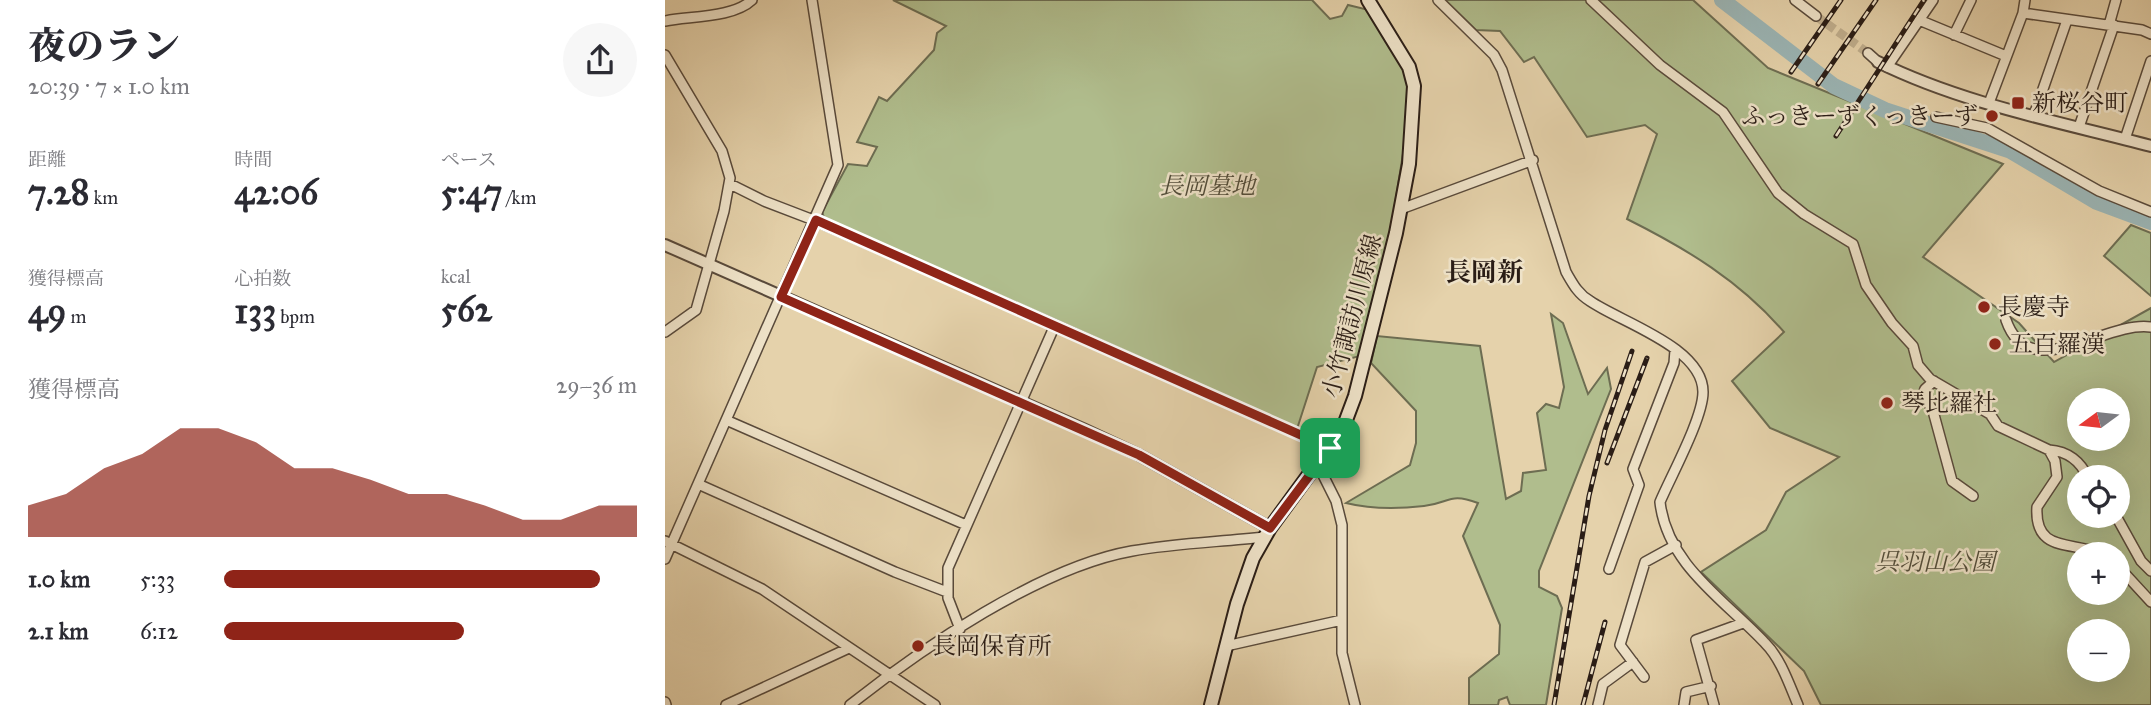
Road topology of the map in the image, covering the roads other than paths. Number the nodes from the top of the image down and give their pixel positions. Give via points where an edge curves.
1 (752, 0) edge
2 (812, 0) edge
3 (1368, 0) edge
4 (1438, 0) edge
5 (1591, 0) edge
6 (1794, 0) edge
7 (1933, 0) edge
8 (1971, 0) edge
9 (2025, 0) edge
10 (2116, 0) edge
11 (2023, 13) junction
12 (1816, 16) tunnel mouth
13 (1919, 20) junction
14 (2067, 20) junction
15 (665, 21) edge
16 (2111, 25) junction
17 (2151, 34) edge
18 (1954, 35) junction
19 (1868, 52) tunnel mouth
20 (665, 55) edge
21 (2006, 57) junction
22 (2151, 61) edge
23 (1883, 64) junction
24 (1989, 103) junction
25 (2034, 115) junction
26 (1936, 117) dead end
27 (2079, 127) junction
28 (2125, 139) junction
29 (2151, 146) edge
30 (1533, 160) junction
31 (730, 184) junction
32 (1401, 209) junction
33 (2151, 212) edge
34 (816, 220) junction
35 (665, 246) edge
36 (709, 264) junction
37 (781, 297) junction
38 (2006, 320) dead end
39 (1055, 325) junction
40 (2151, 327) edge
41 (665, 332) edge
42 (1675, 350) junction
43 (1934, 381) junction
44 (1020, 401) junction
45 (726, 421) junction
46 (1330, 448) junction
47 (2049, 450) junction
48 (1318, 465) junction
49 (2082, 465) edge
50 (698, 484) junction
51 (1973, 496) dead end
52 (966, 525) junction
53 (2123, 528) edge
54 (1267, 533) junction
55 (668, 543) edge
56 (1676, 545) junction
57 (2067, 545) edge
58 (665, 559) edge
59 (1609, 569) dead end
60 (2151, 571) edge
61 (2130, 579) edge
62 (947, 592) junction
63 (2151, 602) edge
64 (1342, 620) junction
65 (1743, 623) junction
66 (960, 629) junction
67 (1226, 646) junction
68 (849, 648) junction
69 (1633, 662) junction
70 (888, 675) junction
71 (1644, 677) dead end
72 (1711, 687) junction
73 (726, 705) edge
74 (850, 705) edge
75 (935, 705) edge
76 (1211, 705) edge
77 (1355, 705) edge
78 (1598, 705) edge
79 (1684, 705) edge
80 (1714, 705) edge
81 (1798, 705) edge

1 - 15 street via 733,9
2 - 34 street via 838,165
3 - 32 main road, 小竹諏訪川原線 via 1409,67 1414,86
4 - 30 street via 1494,55
5 - 43 street via 1660,65 1723,112 1778,193 1853,244 1866,285 1913,346 1923,372
6 - 12 street
7 - 13 street
8 - 18 street
9 - 11 street
10 - 16 street
11 - 14 street
11 - 21 street
13 - 18 street
13 - 23 street
14 - 16 street
14 - 25 street
16 - 17 street
16 - 27 street
18 - 21 street
19 - 23 street
20 - 31 street via 722,151
21 - 24 street
22 - 28 street
23 - 24 street
24 - 25 street
25 - 27 street
26 - 33 street via 1987,128 2099,191
27 - 28 street
28 - 29 street
30 - 32 street
30 - 42 street via 1566,272 1577,290
31 - 34 street
31 - 36 street
32 - 46 main road, 小竹諏訪川原線 via 1356,396
34 - 37 street
34 - 39 street
35 - 36 street
36 - 37 street
36 - 41 street via 696,310
37 - 44 street
37 - 45 street
38 - 40 street via 2016,339 2035,351 2130,327
39 - 44 street
39 - 46 street
42 - 56 street via 1696,370 1703,390 1660,502 1662,519
42 - 59 street via 1633,469 1639,485
43 - 47 street via 1990,414 1998,426
43 - 51 street via 1923,395 1933,411 1952,481
44 - 52 street
44 - 54 street via 1139,455
45 - 50 street
45 - 52 street
46 - 48 main road, 小竹諏訪川原線
47 - 49 street
47 - 57 street via 2057,477 2037,507 2040,528 2051,542
48 - 54 main road, 小竹諏訪川原線
48 - 64 street via 1342,525
50 - 55 street
50 - 62 street
52 - 62 street via 948,568
53 - 60 street
54 - 66 street via 1131,551 1094,561 1049,578
54 - 67 main road, 小竹諏訪川原線 via 1245,578
55 - 58 street
55 - 68 street via 762,589
56 - 65 street via 1695,577
56 - 69 street via 1645,562 1620,645
61 - 63 street
62 - 66 street
64 - 67 street
64 - 77 street via 1342,653
65 - 72 street via 1696,640
65 - 81 street via 1766,644
66 - 70 street
67 - 76 main road, 小竹諏訪川原線
68 - 70 street
68 - 73 street
69 - 71 street
69 - 78 street via 1603,684
70 - 74 street
70 - 75 street
72 - 79 street via 1686,692
72 - 80 street

